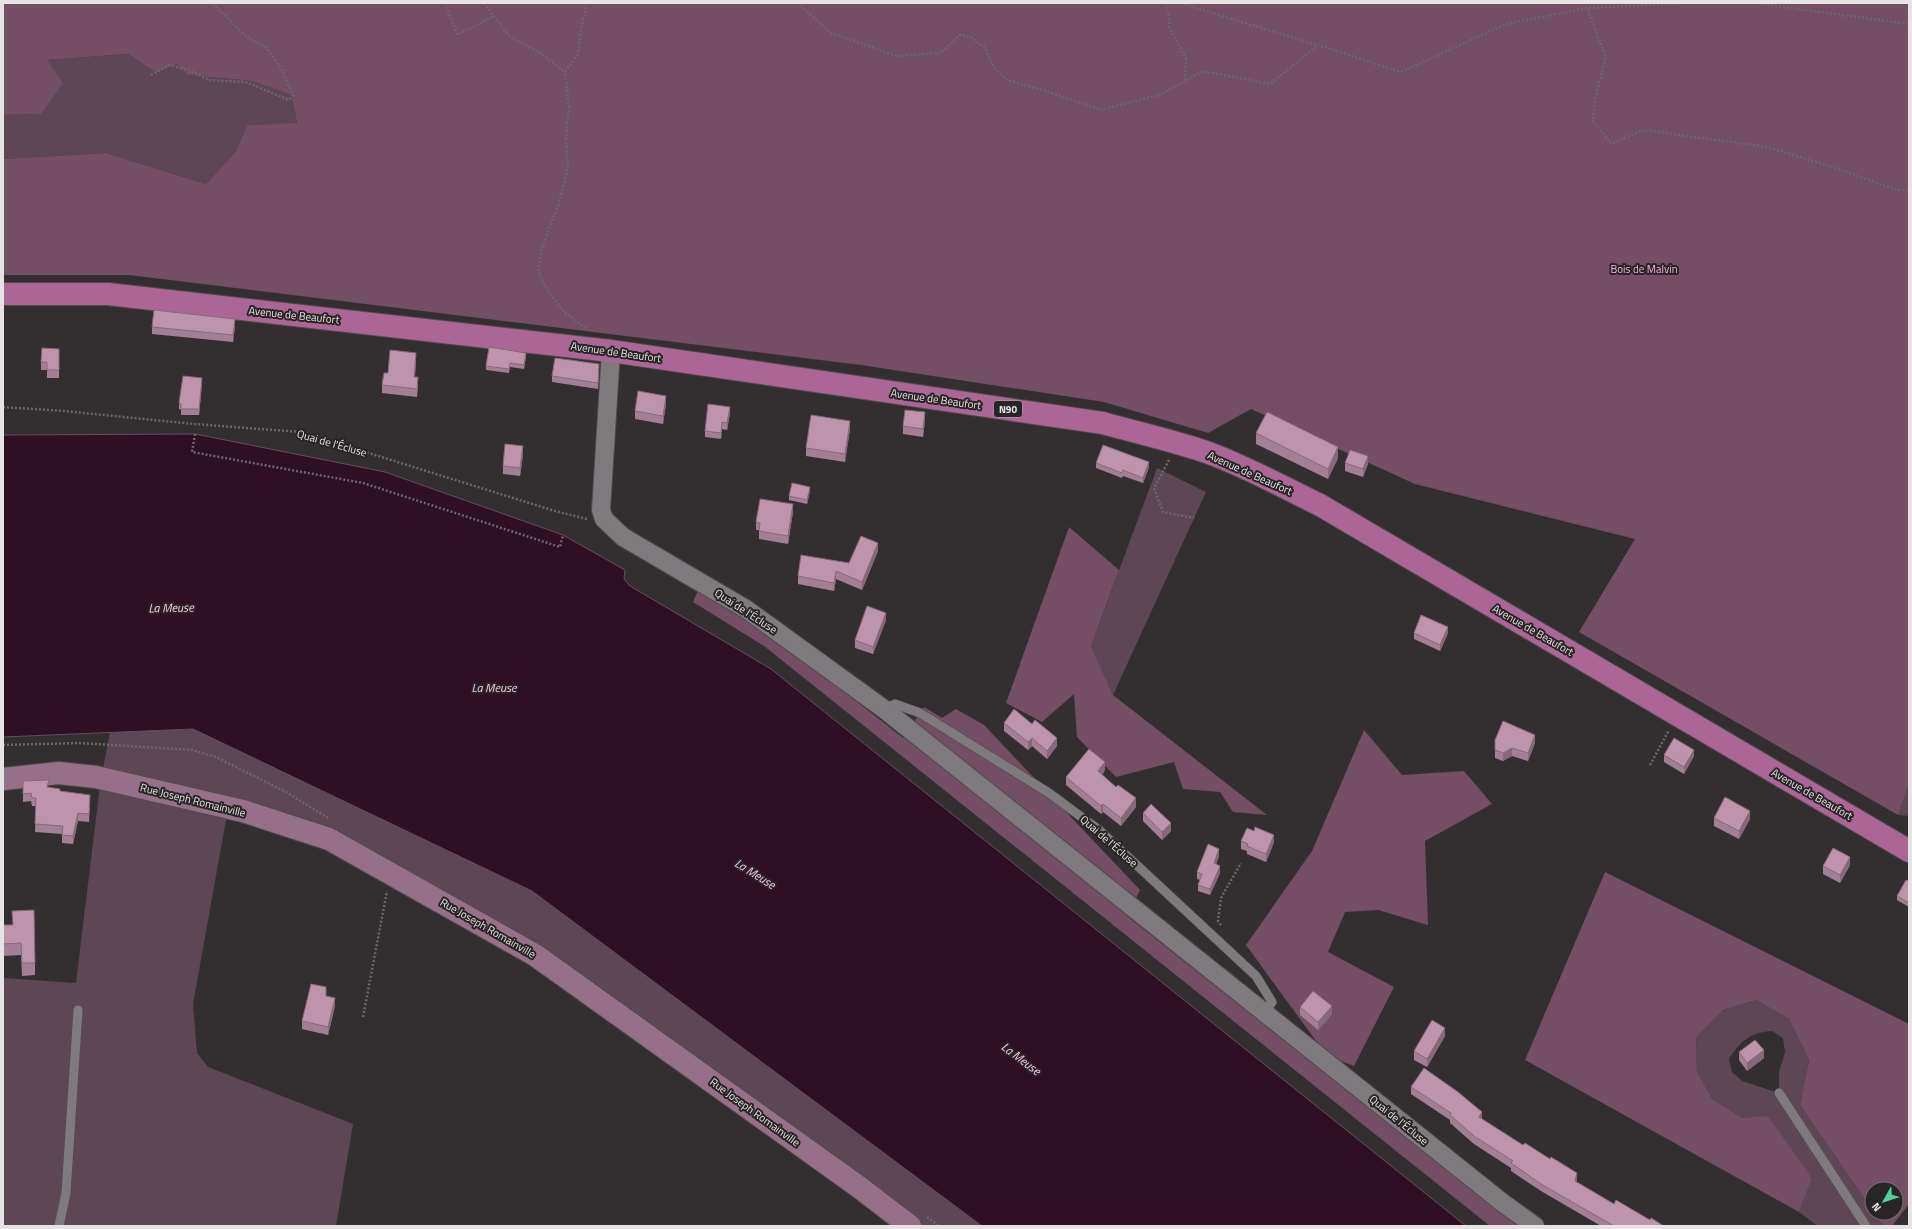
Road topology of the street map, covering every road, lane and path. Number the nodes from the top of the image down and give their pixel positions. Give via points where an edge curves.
1 (212, 3) edge
2 (445, 3) edge
3 (484, 3) edge
4 (587, 3) edge
5 (798, 3) edge
6 (1164, 3) edge
7 (1180, 3) edge
8 (1583, 3) edge
9 (1690, 3) edge
10 (1755, 3) edge
11 (1587, 8) junction
12 (494, 16) junction
13 (1909, 24) edge
14 (1318, 45) junction
15 (565, 72) junction
16 (151, 75) dead end
17 (1185, 81) junction
18 (1909, 190) edge
19 (3, 294) edge
20 (587, 348) junction
21 (611, 351) junction
22 (3, 407) edge
23 (195, 434) dead end
24 (1178, 444) junction
25 (1194, 518) dead end
26 (604, 519) junction
27 (563, 535) dead end
28 (884, 709) junction
29 (1677, 715) junction
30 (1650, 765) dead end
31 (3, 779) edge
32 (1909, 851) edge
33 (1241, 863) dead end
34 (390, 872) junction
35 (1222, 926) dead end
36 (78, 1010) dead end
37 (1264, 1013) junction
38 (363, 1017) dead end
39 (1779, 1093) dead end
40 (59, 1226) edge
41 (910, 1226) edge
42 (1535, 1226) edge
43 (1866, 1226) edge

1 - 16 path via 248,38 267,48 282,70 293,95 289,100 246,82 209,80 189,70 169,65
2 - 12 path via 457,34
3 - 12 path
4 - 15 path via 578,54
5 - 17 path via 831,33 897,56 942,53 960,34 972,38 985,48 995,69 1007,80 1101,110 1162,94
6 - 17 path via 1169,15 1169,27 1186,59
7 - 14 path
8 - 11 path
9 - 11 path
10 - 13 path
11 - 14 path via 1506,24 1401,72
11 - 18 path via 1606,57 1595,98 1593,121 1611,144 1644,130 1767,147 1897,190
12 - 15 path via 510,36 539,52
14 - 17 path via 1270,84 1203,71
15 - 20 path via 569,108 566,137 568,168 558,206 542,248 538,270 547,290 566,313 588,329
19 - 20 main road, Avenue de Beaufort / N90 via 108,294
20 - 21 main road, Avenue de Beaufort / N90
21 - 24 main road, Avenue de Beaufort / N90 via 1103,423
21 - 26 street via 601,510
22 - 26 path, Quai de l'Écluse via 301,432 555,511
23 - 27 path via 192,452 363,483 560,547
24 - 25 path via 1154,488 1163,512
24 - 29 main road, Avenue de Beaufort / N90 via 1209,453 1320,505
26 - 28 street, Quai de l'Écluse via 623,537 746,609
28 - 37 street, Quai de l'Écluse
28 - 37 lane, Quai de l'Écluse via 895,704 920,713 1049,793 1099,830 1256,976 1272,1002
29 - 30 path
29 - 32 main road, Avenue de Beaufort / N90
31 - 34 street, Rue Joseph Romainville via 59,773 96,777 243,811 329,839
33 - 35 path via 1221,898 1218,921
34 - 38 path
34 - 41 street, Rue Joseph Romainville via 535,955 847,1178
36 - 40 lane via 66,1193
37 - 42 street, Quai de l'Écluse
39 - 43 lane

